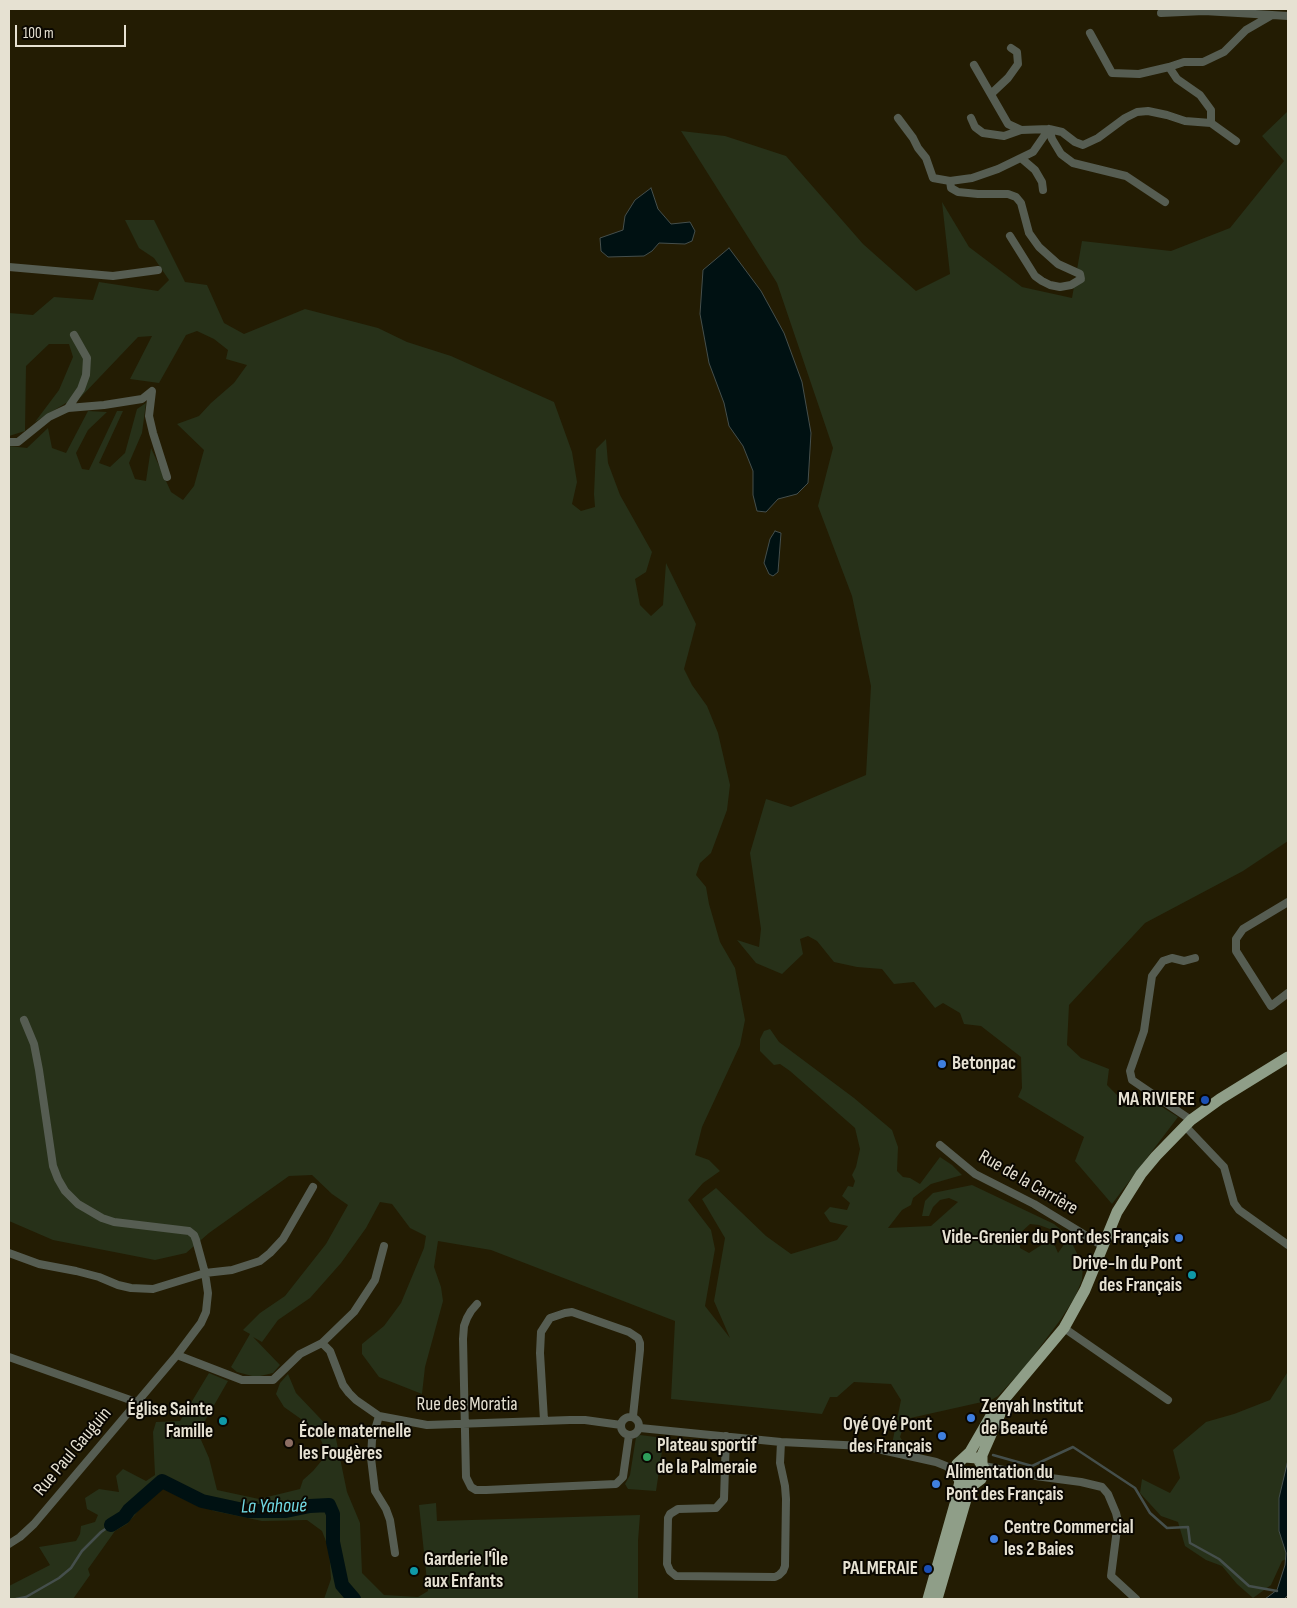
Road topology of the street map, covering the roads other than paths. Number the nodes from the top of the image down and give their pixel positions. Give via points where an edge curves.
1 (1161, 13) dead end
2 (1272, 15) junction
3 (1288, 16) edge
4 (1090, 32) dead end
5 (1011, 48) dead end
6 (974, 65) dead end
7 (1169, 67) junction
8 (991, 94) junction
9 (898, 118) dead end
10 (971, 118) dead end
11 (1210, 123) junction
12 (1049, 129) junction
13 (1021, 130) junction
14 (1236, 141) dead end
15 (1021, 158) junction
16 (950, 180) junction
17 (1043, 190) dead end
18 (1164, 202) dead end
19 (1010, 236) dead end
20 (9, 267) edge
21 (158, 270) dead end
22 (74, 335) dead end
23 (68, 408) junction
24 (9, 442) edge
25 (167, 477) dead end
26 (1288, 902) edge
27 (1195, 958) dead end
28 (1288, 993) edge
29 (24, 1020) dead end
30 (1288, 1057) edge
31 (1188, 1125) junction
32 (940, 1145) dead end
33 (313, 1188) dead end
34 (1288, 1245) edge
35 (384, 1246) dead end
36 (1103, 1246) junction
37 (9, 1253) edge
38 (205, 1273) junction
39 (477, 1304) dead end
40 (1064, 1328) junction
41 (322, 1343) junction
42 (177, 1355) junction
43 (9, 1357) edge
44 (1012, 1390) junction
45 (1168, 1400) dead end
46 (136, 1402) junction
47 (379, 1416) junction
48 (633, 1416) junction
49 (544, 1420) junction
50 (464, 1425) junction
51 (621, 1425) junction
52 (640, 1428) junction
53 (630, 1435) junction
54 (726, 1436) junction
55 (781, 1442) junction
56 (963, 1458) junction
57 (936, 1462) junction
58 (983, 1464) junction
59 (1004, 1470) junction
60 (958, 1477) junction
61 (977, 1482) junction
62 (9, 1544) edge
63 (395, 1553) dead end
64 (928, 1599) edge
65 (937, 1599) edge
66 (1136, 1599) edge

1 - 2 street via 1204,11
2 - 3 street
2 - 7 street via 1246,30 1224,52 1204,62 1184,62
4 - 7 street via 1112,73 1139,74
5 - 8 street via 1017,52 1018,64
6 - 8 street
7 - 11 street via 1177,79 1200,95 1211,110
8 - 13 street via 1008,124
9 - 16 street via 926,158 933,178
10 - 13 street via 983,133 1004,136
11 - 12 street via 1185,121 1148,111 1137,112 1083,145 1062,132
11 - 14 street
12 - 13 street
12 - 15 street via 1033,152
12 - 18 street via 1061,154 1073,163 1126,176
15 - 16 street via 972,178
15 - 17 street via 1035,170
16 - 19 street via 951,188 958,192 1016,197 1023,208 1029,233 1039,248 1058,264 1080,274 1081,279 1071,286 1060,287 1042,282 1034,276
20 - 21 street via 113,276
22 - 23 street via 87,358 86,375
23 - 24 street via 50,417 18,442
23 - 25 street via 142,398 152,391 150,416
26 - 28 street via 1243,929 1236,939 1236,951 1271,1006
27 - 31 street via 1162,961 1152,976 1144,1031 1130,1071 1132,1080
29 - 38 street, Rue Paul Gauguin via 34,1044 53,1166 65,1191 78,1204 114,1222 189,1231 194,1234
30 - 31 main road
31 - 34 street via 1224,1167 1239,1210
31 - 36 main road via 1137,1180 1117,1212
32 - 36 street, Rue de la Carrière via 976,1174 1034,1204
33 - 38 street via 283,1239 270,1254 247,1266
35 - 41 street via 375,1280 366,1296
36 - 40 main road
37 - 38 street via 131,1288 153,1289
38 - 42 street, Rue Paul Gauguin via 206,1312
39 - 50 street via 464,1326 462,1339
40 - 44 main road
40 - 45 street
41 - 42 street via 300,1354 277,1378 265,1381 242,1380
41 - 47 street, Rue des Moratia via 330,1351 349,1393
42 - 46 street, Rue Paul Gauguin
43 - 46 street
44 - 56 main road
44 - 58 main road via 988,1438 982,1455
46 - 62 street, Rue Paul Gauguin via 34,1524
47 - 50 street, Rue des Moratia via 427,1425
47 - 63 street via 371,1458 375,1492 390,1520
48 - 49 street via 640,1350 638,1338 572,1312 550,1318 541,1332
48 - 51 street via 625,1418
48 - 52 street
49 - 50 street, Rue des Moratia
49 - 51 street, Rue des Moratia via 585,1420
50 - 53 street via 466,1477 476,1490 611,1486 624,1477
51 - 53 street via 624,1433
52 - 53 street
52 - 54 street
54 - 55 street
54 - 55 street via 724,1499 716,1508 678,1509 668,1518 667,1564 676,1576 779,1575 785,1566 786,1498 780,1463
55 - 57 street via 864,1446
56 - 57 street
56 - 58 main road via 974,1457
56 - 60 main road via 956,1469
57 - 60 street
58 - 59 street via 990,1469
58 - 61 main road via 984,1472
59 - 61 street
59 - 66 street via 1102,1487 1118,1521 1111,1576
60 - 61 main road via 968,1485
60 - 64 main road via 955,1504
61 - 65 main road via 967,1496

